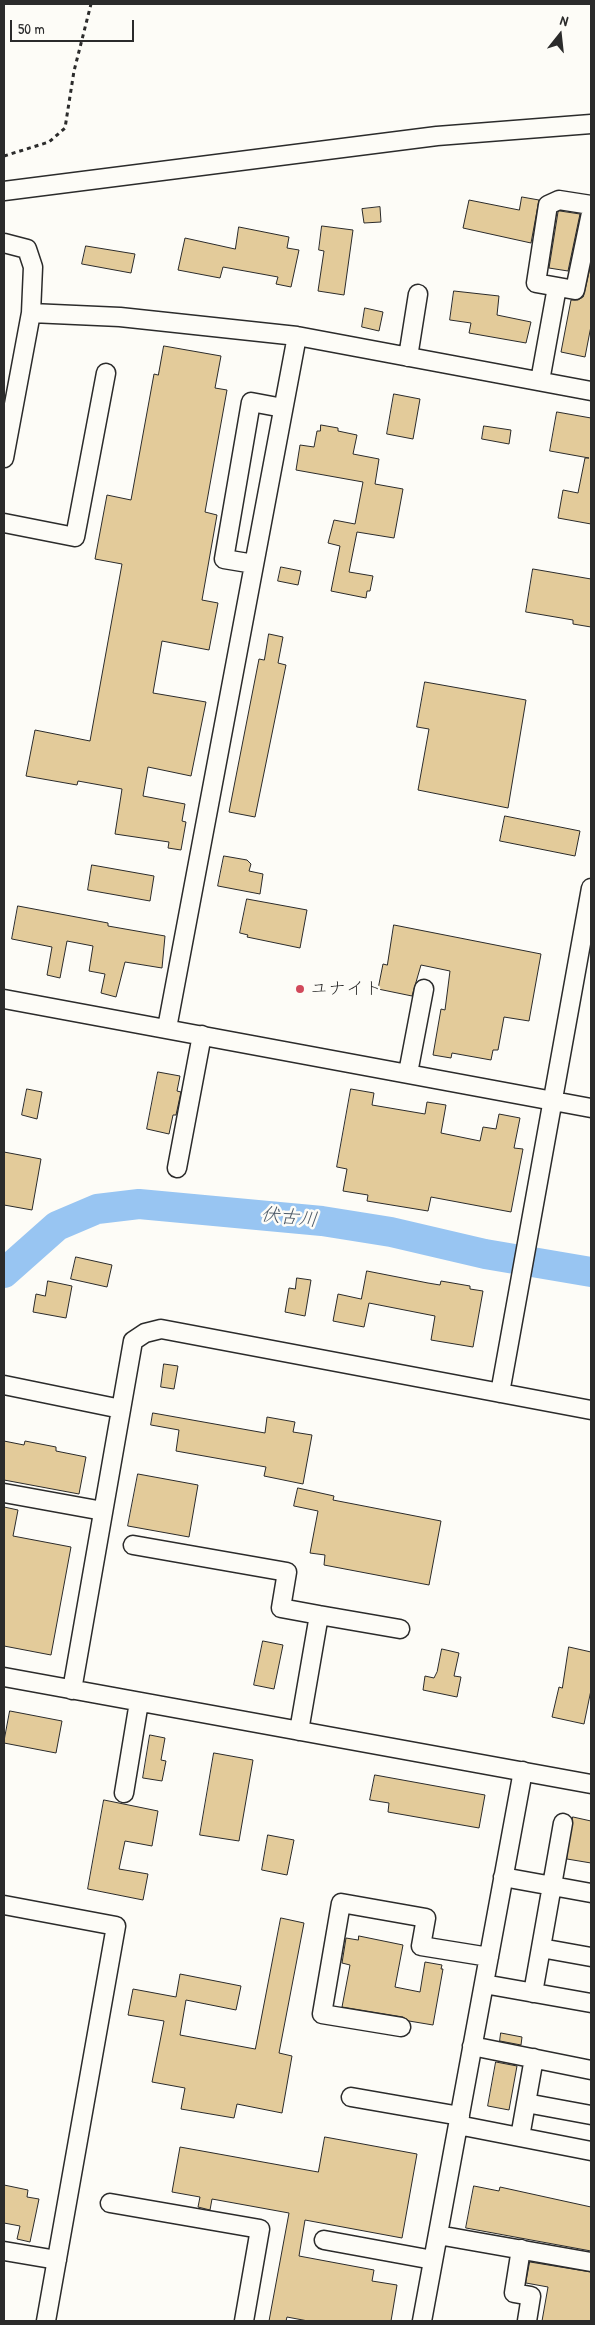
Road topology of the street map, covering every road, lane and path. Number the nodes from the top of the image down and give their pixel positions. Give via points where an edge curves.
1 (90, 4) edge
2 (591, 124) edge
3 (4, 156) edge
4 (4, 191) edge
5 (591, 205) edge
6 (591, 213) edge
7 (4, 243) edge
8 (557, 287) junction
9 (418, 294) dead end
10 (31, 313) junction
11 (297, 336) junction
12 (408, 357) junction
13 (106, 373) dead end
14 (540, 381) junction
15 (591, 391) edge
16 (283, 408) junction
17 (4, 458) edge
18 (4, 523) edge
19 (254, 564) junction
20 (591, 888) edge
21 (424, 989) dead end
22 (4, 999) edge
23 (167, 1028) junction
24 (202, 1035) junction
25 (408, 1073) junction
26 (553, 1101) junction
27 (591, 1108) edge
28 (177, 1168) dead end
29 (4, 1385) edge
30 (500, 1393) junction
31 (121, 1409) junction
32 (591, 1410) edge
33 (4, 1493) edge
34 (103, 1511) junction
35 (134, 1545) dead end
36 (319, 1615) junction
37 (400, 1629) dead end
38 (4, 1677) edge
39 (72, 1690) junction
40 (139, 1702) junction
41 (299, 1730) junction
42 (523, 1771) junction
43 (591, 1784) edge
44 (124, 1793) dead end
45 (563, 1823) dead end
46 (504, 1877) junction
47 (552, 1886) junction
48 (591, 1893) edge
49 (4, 1904) edge
50 (541, 1948) junction
51 (489, 1957) junction
52 (591, 1957) edge
53 (484, 1984) junction
54 (532, 1993) junction
55 (591, 2003) edge
56 (401, 2027) dead end
57 (472, 2046) junction
58 (534, 2058) junction
59 (591, 2070) edge
60 (351, 2097) dead end
61 (526, 2103) junction
62 (591, 2115) edge
63 (459, 2120) junction
64 (520, 2137) junction
65 (591, 2151) edge
66 (110, 2203) dead end
67 (438, 2235) junction
68 (324, 2240) dead end
69 (521, 2249) junction
70 (4, 2252) edge
71 (56, 2260) junction
72 (433, 2260) junction
73 (591, 2262) edge
74 (46, 2321) edge
75 (244, 2321) edge
76 (422, 2321) edge
77 (527, 2321) edge

1 - 3 path via 65,128 49,142
2 - 4 street via 437,136
5 - 8 street via 559,200 548,205 536,283
6 - 8 street via 575,290
7 - 10 street via 27,249 33,267
8 - 14 street
9 - 12 street
10 - 11 street via 120,317
10 - 17 street
11 - 12 street
11 - 16 street
12 - 14 street
13 - 18 street via 75,536
14 - 15 street
16 - 19 street
16 - 19 street via 251,402 224,559
19 - 23 street
20 - 26 street
21 - 25 street
22 - 23 street
23 - 24 street
24 - 25 street
24 - 28 street
25 - 26 street
26 - 27 street
26 - 30 street
29 - 31 street
30 - 31 street via 161,1329 145,1333 133,1341
30 - 32 street
31 - 34 street
33 - 34 street
34 - 39 street
35 - 36 street via 287,1572 281,1608
36 - 37 street
36 - 41 street
38 - 39 street
39 - 40 street
40 - 41 street
40 - 44 street
41 - 42 street
42 - 43 street
42 - 46 street
45 - 47 street
46 - 47 street
46 - 51 street
47 - 48 street
47 - 50 street
49 - 71 street via 116,1926
50 - 52 street
50 - 54 street
51 - 53 street
51 - 56 street via 421,1946 426,1918 341,1904 322,2014
53 - 54 street
53 - 57 street
54 - 55 street
57 - 58 street
57 - 63 street
58 - 59 street
58 - 61 street
60 - 63 street
61 - 62 street
61 - 64 street
63 - 64 street
63 - 67 street
64 - 65 street
66 - 75 street via 260,2229
67 - 69 street
67 - 72 street
68 - 72 street
69 - 73 street
69 - 77 street via 514,2293 531,2296
70 - 71 street
71 - 74 street
72 - 76 street

